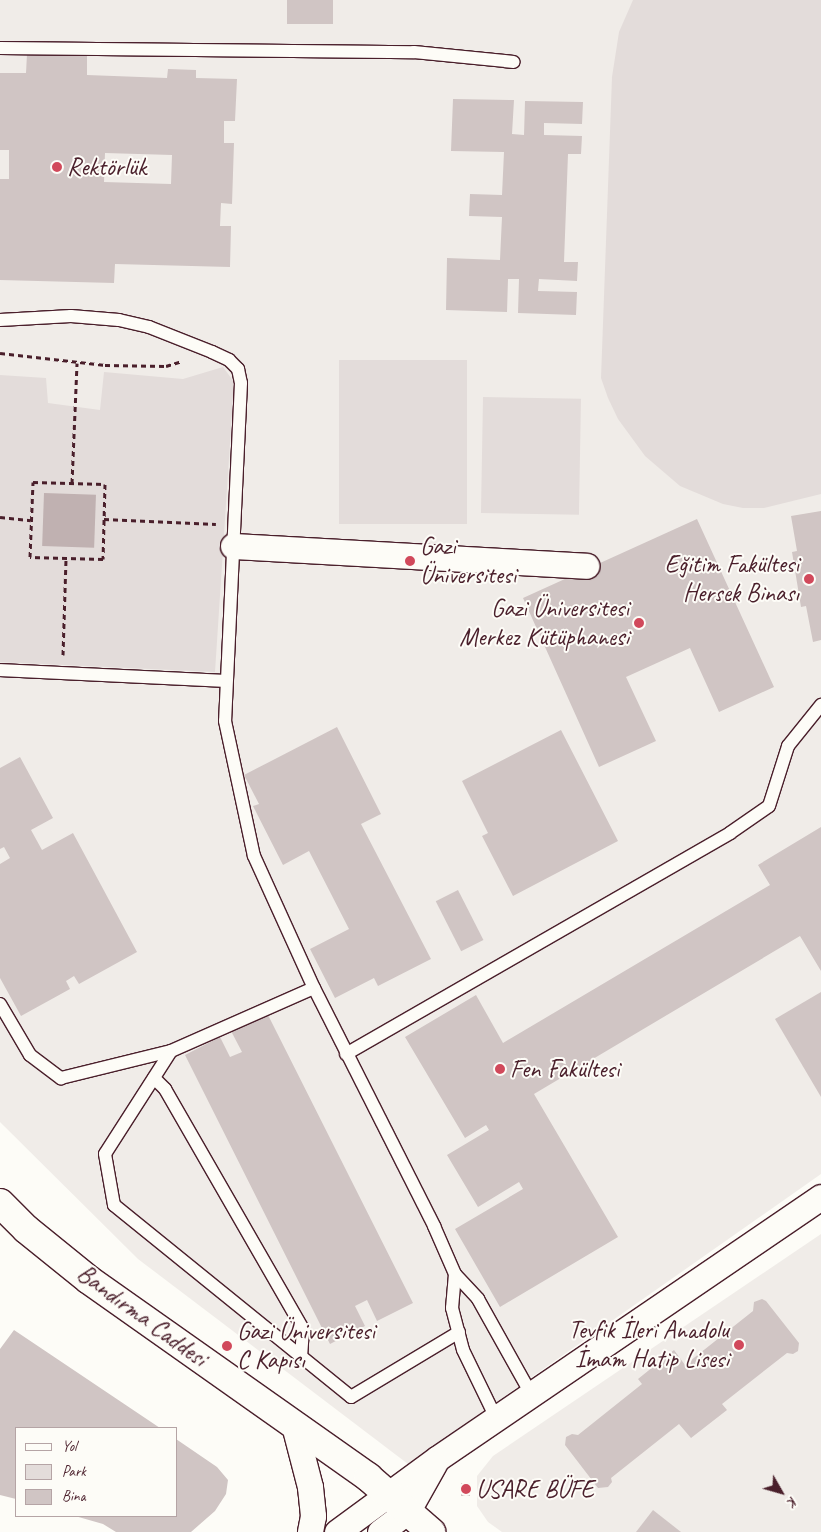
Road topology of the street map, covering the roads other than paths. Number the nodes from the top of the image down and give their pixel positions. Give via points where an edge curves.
1 (0, 48) edge
2 (514, 62) dead end
3 (0, 320) edge
4 (234, 535) junction
5 (586, 566) dead end
6 (0, 670) edge
7 (226, 681) junction
8 (821, 705) edge
9 (314, 988) junction
10 (0, 1004) edge
11 (171, 1051) junction
12 (346, 1054) junction
13 (154, 1078) junction
14 (821, 1197) edge
15 (0, 1203) edge
16 (455, 1274) junction
17 (459, 1332) junction
18 (301, 1356) junction
19 (531, 1394) junction
20 (496, 1418) junction
21 (294, 1425) junction
22 (397, 1503) junction
23 (310, 1532) edge
24 (337, 1532) edge
25 (380, 1532) edge
26 (431, 1532) edge

1 - 2 lane via 414,52
3 - 4 lane via 71,316 119,320 149,327 229,360 238,369 241,383
4 - 5 street
4 - 7 lane
6 - 7 lane
7 - 9 lane via 225,721 254,856
8 - 12 lane via 788,746 769,806 730,833
9 - 11 lane
9 - 12 lane
10 - 11 lane via 30,1055 61,1078
11 - 13 lane
12 - 16 lane
13 - 18 lane via 166,1089 303,1329
13 - 18 lane via 105,1154 114,1204
14 - 19 street
15 - 21 main road, Bandırma Caddesi via 26,1229 89,1280
16 - 17 lane via 452,1308
16 - 19 lane via 478,1299
17 - 18 lane via 351,1396
17 - 20 lane via 463,1350
19 - 20 street
20 - 22 street via 438,1458
21 - 22 main road, Bandırma Caddesi via 368,1477
21 - 23 street via 310,1487 313,1516
22 - 24 street
22 - 25 street
22 - 26 main road, Bandırma Caddesi

